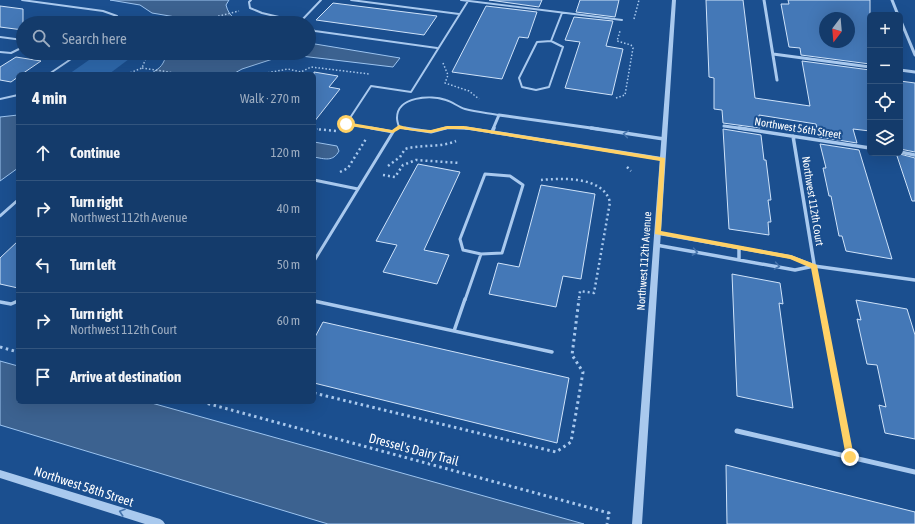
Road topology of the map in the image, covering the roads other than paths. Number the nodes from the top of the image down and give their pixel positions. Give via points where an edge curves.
1 (22, 0) edge
2 (251, 0) edge
3 (321, 0) edge
4 (351, 0) edge
5 (461, 0) edge
6 (674, 0) edge
7 (764, 0) edge
8 (892, 0) edge
9 (468, 1) edge
10 (897, 12) edge
11 (562, 13) junction
12 (459, 14) junction
13 (117, 16) edge
14 (277, 16) edge
15 (306, 16) edge
16 (622, 20) dead end
17 (903, 26) edge
18 (316, 31) edge
19 (0, 36) edge
20 (16, 39) edge
21 (551, 41) junction
22 (437, 48) junction
23 (16, 50) edge
24 (0, 52) edge
25 (773, 54) junction
26 (915, 55) edge
27 (69, 60) edge
28 (867, 67) edge
29 (903, 70) edge
30 (52, 72) edge
31 (915, 72) edge
32 (777, 80) dead end
33 (411, 92) junction
34 (16, 95) edge
35 (0, 99) edge
36 (414, 99) junction
37 (500, 115) junction
38 (724, 126) dead end
39 (399, 127) junction
40 (393, 132) junction
41 (492, 132) junction
42 (793, 136) junction
43 (664, 139) junction
44 (867, 148) edge
45 (903, 152) edge
46 (915, 154) edge
47 (663, 159) junction
48 (316, 180) edge
49 (358, 189) junction
50 (16, 202) edge
51 (0, 216) edge
52 (657, 233) junction
53 (656, 245) junction
54 (739, 248) junction
55 (481, 254) junction
56 (316, 258) edge
57 (739, 260) junction
58 (814, 266) junction
59 (915, 280) edge
60 (316, 301) edge
61 (0, 302) edge
62 (16, 302) edge
63 (454, 331) junction
64 (552, 352) dead end
65 (737, 431) dead end
66 (850, 457) junction
67 (915, 472) edge
68 (0, 474) edge
69 (160, 524) edge
70 (636, 524) edge

1 - 13 lane via 103,11
2 - 14 lane via 250,8 259,13
3 - 15 lane
4 - 12 lane
5 - 9 lane
6 - 43 street, Northwest 112th Avenue
7 - 25 street
8 - 10 street
9 - 11 lane
9 - 12 lane
11 - 16 lane
11 - 21 lane
12 - 22 lane
17 - 26 street
18 - 22 lane
19 - 20 lane
21 - 21 lane via 563,47 549,87 533,91 522,87 519,78 537,42
22 - 33 lane
23 - 24 lane via 11,53
25 - 28 street
25 - 32 street
27 - 30 lane
29 - 31 street
33 - 36 lane
33 - 40 lane via 371,86 346,124
34 - 35 lane
36 - 37 lane via 446,99 465,109
36 - 39 lane via 402,105 396,113
37 - 41 street
43 -> 37 street
38 - 42 street, Northwest 56th Street
39 - 40 lane
39 - 41 lane via 431,132 447,128
40 - 49 lane
41 - 47 street
42 - 44 street, Northwest 56th Street
42 - 58 street, Northwest 112th Court
43 - 47 street, Northwest 112th Avenue
45 - 46 street
47 - 52 street, Northwest 112th Avenue
48 - 49 lane
49 - 56 lane
50 - 51 lane
52 - 53 street, Northwest 112th Avenue
52 - 54 street
53 -> 57 street
53 - 70 street, Northwest 112th Avenue
54 - 57 street
54 - 58 street via 791,257
55 - 55 lane via 463,250 460,239 485,174 517,177 524,185 502,253
55 - 63 lane
57 -> 58 street via 795,270
58 - 59 street
58 - 66 street, Northwest 112th Court
60 - 63 lane
61 - 62 lane via 11,304
63 - 64 lane
65 - 66 street
66 - 67 street
69 -> 68 street, Northwest 58th Street

